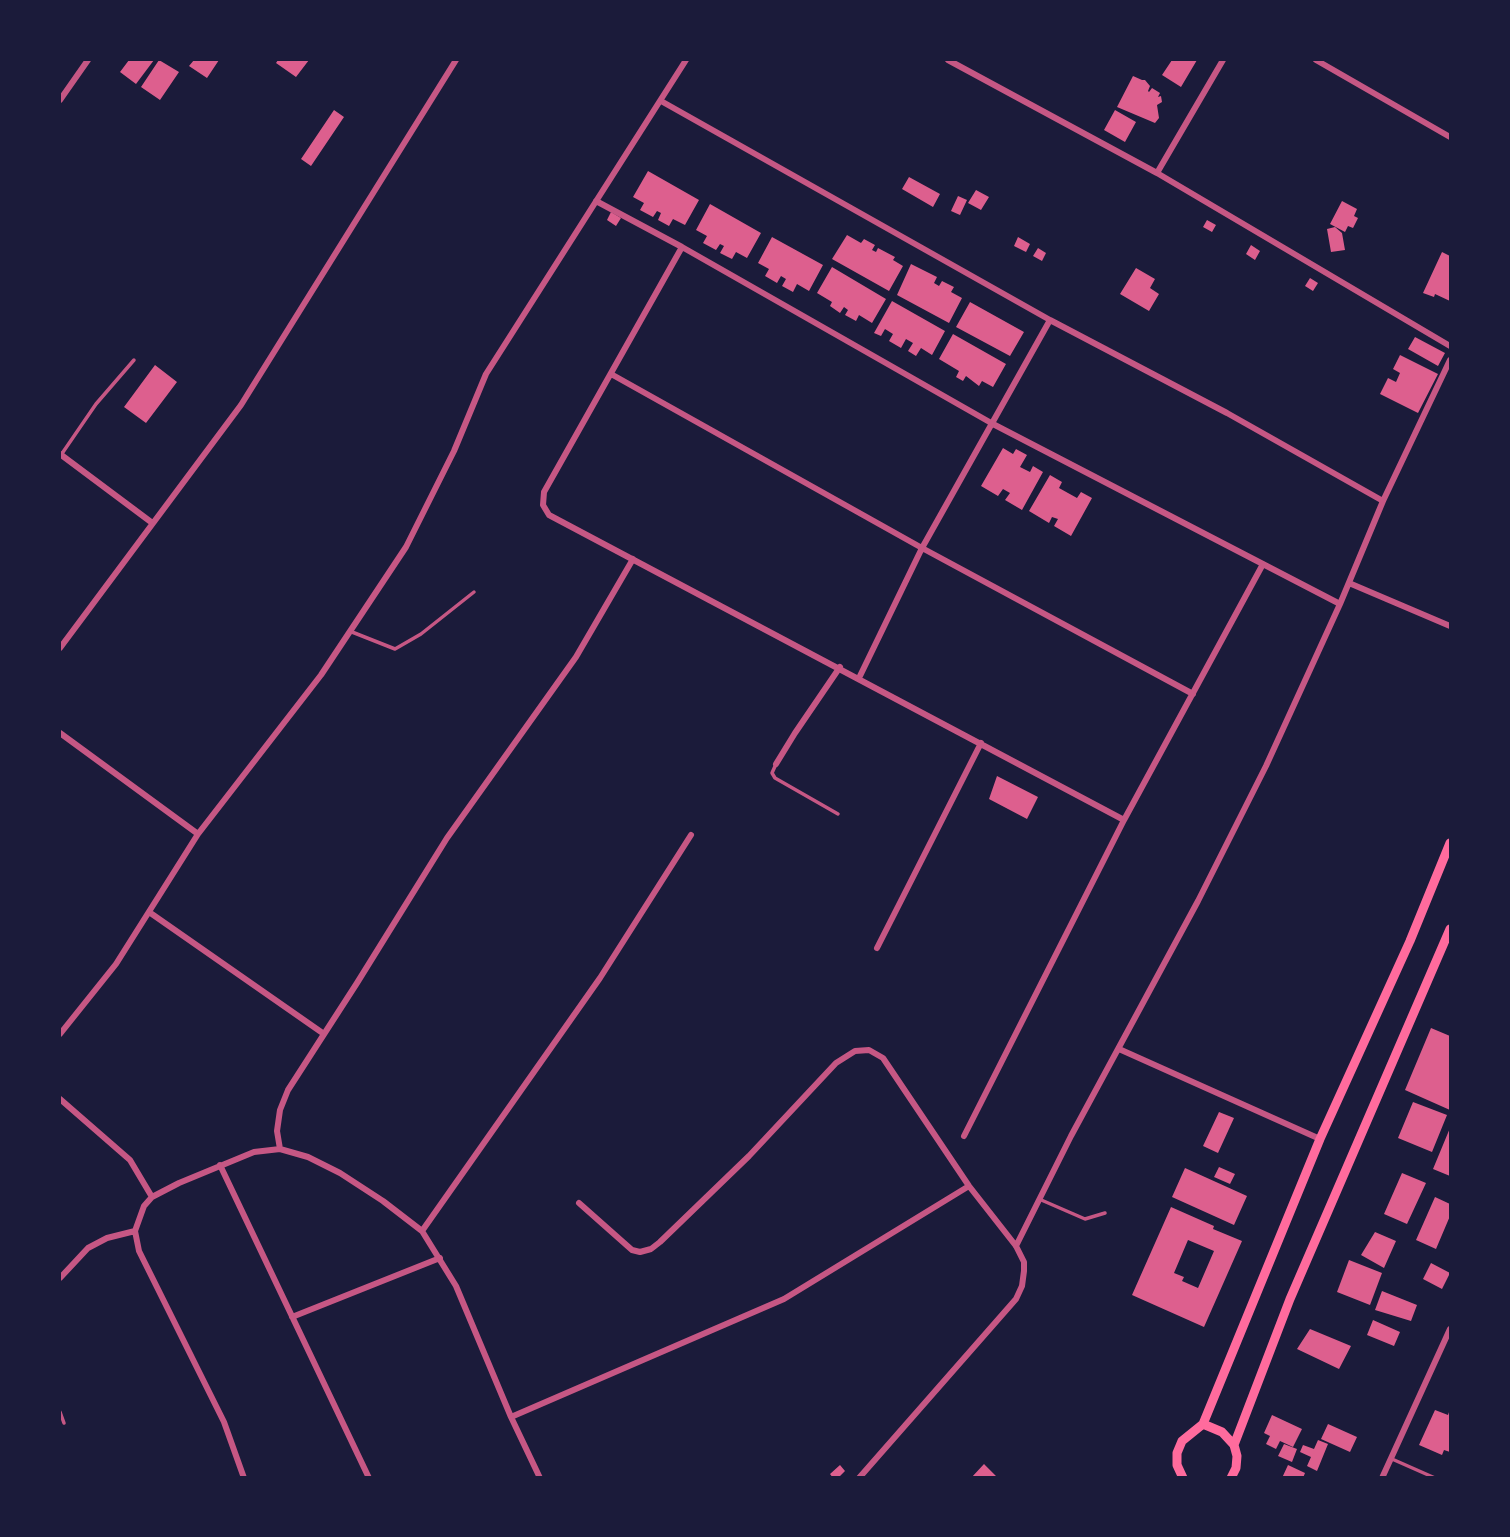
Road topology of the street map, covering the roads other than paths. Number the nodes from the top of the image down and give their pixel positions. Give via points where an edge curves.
1 (88, 60) edge
2 (454, 60) edge
3 (686, 60) edge
4 (948, 60) edge
5 (1223, 60) edge
6 (1316, 60) edge
7 (60, 100) edge
8 (661, 101) junction
9 (1451, 137) edge
10 (1157, 173) junction
11 (596, 201) junction
12 (682, 247) junction
13 (1050, 320) junction
14 (1451, 346) edge
15 (134, 360) dead end
16 (1451, 360) edge
17 (611, 374) junction
18 (993, 424) junction
19 (60, 455) edge
20 (1383, 501) junction
21 (151, 522) junction
22 (922, 548) junction
23 (633, 559) junction
24 (1264, 564) junction
25 (1349, 583) junction
26 (474, 592) dead end
27 (1340, 604) junction
28 (1451, 626) edge
29 (350, 631) junction
30 (60, 648) edge
31 (840, 667) junction
32 (859, 678) junction
33 (1193, 694) junction
34 (60, 733) edge
35 (981, 743) junction
36 (776, 764) joint
37 (838, 814) dead end
38 (1124, 820) junction
39 (198, 834) junction
40 (691, 835) dead end
41 (1451, 844) edge
42 (149, 912) junction
43 (1451, 929) edge
44 (877, 948) dead end
45 (60, 1034) edge
46 (324, 1034) junction
47 (1119, 1049) junction
48 (60, 1099) edge
49 (964, 1136) dead end
50 (1320, 1139) junction
51 (280, 1149) junction
52 (220, 1165) junction
53 (969, 1186) junction
54 (152, 1197) junction
55 (1040, 1199) junction
56 (579, 1203) dead end
57 (1105, 1213) dead end
58 (135, 1231) junction
59 (422, 1231) junction
60 (1016, 1246) junction
61 (440, 1258) junction
62 (60, 1278) edge
63 (292, 1317) junction
64 (1451, 1329) edge
65 (60, 1412) edge
66 (511, 1417) junction
67 (64, 1423) dead end
68 (1203, 1424) junction
69 (1234, 1445) junction
70 (1391, 1458) junction
71 (1236, 1468) junction
72 (244, 1478) edge
73 (369, 1478) edge
74 (540, 1478) edge
75 (859, 1478) edge
76 (1183, 1478) edge
77 (1231, 1478) edge
78 (1241, 1478) edge
79 (1382, 1478) edge
80 (1435, 1478) edge

1 - 7 street
2 - 21 street via 241,404
3 - 8 street
4 - 10 street
5 - 10 street
6 - 9 street
8 - 11 street
8 - 13 street
10 - 14 street
11 - 12 street
11 - 29 street via 486,374 406,547
12 - 17 street
12 - 18 street
13 - 18 street
13 - 20 street
15 - 19 lane
16 - 20 street
17 - 22 street
17 - 23 street via 544,492 543,505 549,515
18 - 22 street
18 - 24 street
19 - 21 street
20 - 25 street
21 - 30 street
22 - 32 street
22 - 33 street
23 - 31 street
23 - 46 street via 576,657 447,838
24 - 27 street
24 - 33 street
25 - 27 street
25 - 28 street
26 - 29 lane via 395,649
27 - 47 street via 1254,790
29 - 39 street
31 - 32 street
31 - 36 street
32 - 35 street
33 - 38 street
34 - 39 street
35 - 38 street
35 - 44 street
36 - 37 lane via 775,778
38 - 49 street
39 - 42 street
40 - 59 street via 600,978
41 - 50 main road
42 - 45 street via 116,964
42 - 46 street
43 - 69 main road via 1290,1299
46 - 51 street via 284,1100 277,1131
47 - 50 street
47 - 55 street
48 - 54 street via 130,1160
50 - 68 main road
51 - 52 street via 254,1152
51 - 59 street via 340,1173
52 - 54 street
52 - 63 street
53 - 56 street via 883,1058 869,1050 855,1051 836,1063 749,1156 651,1249 632,1250
53 - 60 street
53 - 66 street via 784,1299
54 - 58 street
55 - 57 lane via 1085,1219
55 - 60 street
58 - 62 street via 88,1248
58 - 72 street via 139,1251 224,1422
59 - 61 street
60 - 75 street via 1024,1271 1016,1299
61 - 63 street
61 - 66 street
63 - 73 street
64 - 70 street
65 - 67 lane
66 - 74 street
68 - 69 main road via 1222,1432
68 - 76 main road via 1182,1441 1177,1453
69 - 71 main road
70 - 79 street
70 - 80 lane
71 - 77 main road
71 - 78 main road

